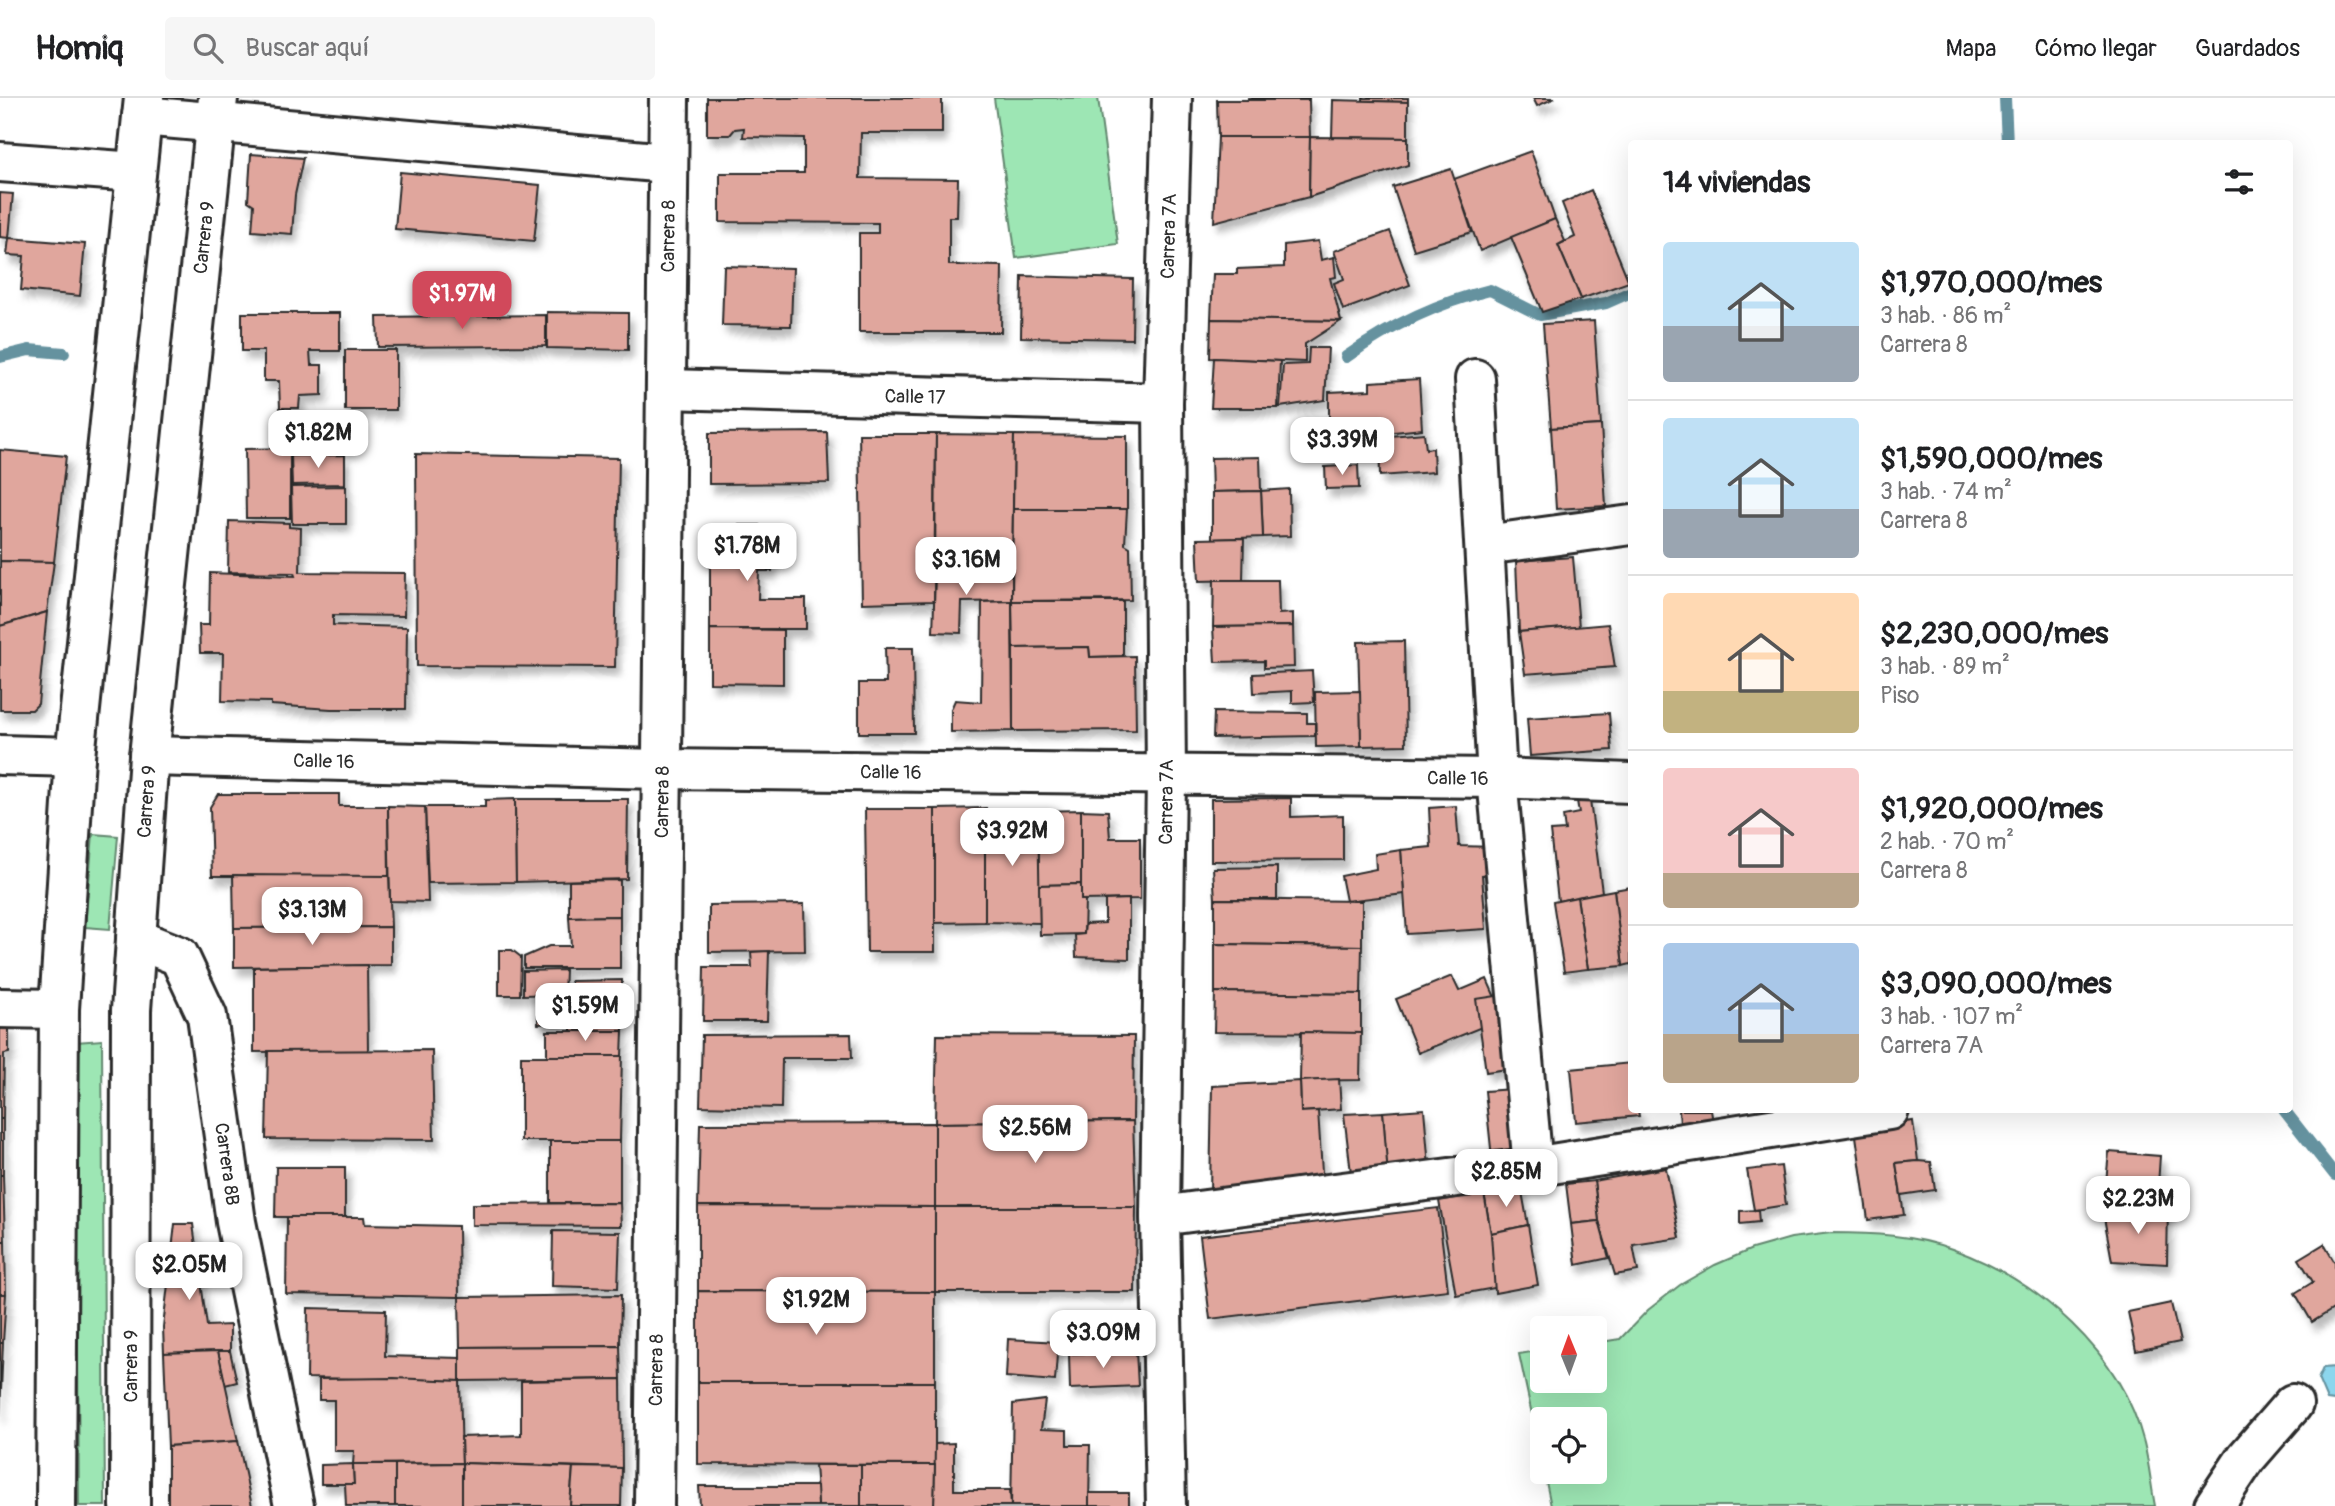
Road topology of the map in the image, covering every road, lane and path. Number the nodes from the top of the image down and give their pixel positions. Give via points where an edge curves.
1 (669, 98) edge
2 (1172, 98) edge
3 (143, 107) edge
4 (217, 110) edge
5 (0, 162) edge
6 (667, 163) junction
7 (136, 172) junction
8 (1475, 379) dead end
9 (667, 389) junction
10 (1163, 403) junction
11 (1628, 525) edge
12 (1485, 545) junction
13 (0, 755) edge
14 (149, 756) junction
15 (75, 757) junction
16 (659, 769) junction
17 (1166, 777) junction
18 (1497, 778) junction
19 (1628, 783) edge
20 (136, 939) junction
21 (0, 1008) edge
22 (59, 1009) junction
23 (1870, 1113) edge
24 (1533, 1167) junction
25 (1160, 1216) junction
26 (2293, 1404) dead end
27 (56, 1506) edge
28 (130, 1506) edge
29 (294, 1506) edge
30 (654, 1506) edge
31 (1166, 1506) edge
32 (2214, 1506) edge

1 - 6 main road, Carrera 8
2 - 10 main road, Carrera 7A
3 - 4 main road
3 - 7 main road
4 - 6 main road
4 - 14 main road, Carrera 9
5 - 7 main road
6 - 9 main road, Carrera 8
7 - 15 main road
8 - 12 main road
9 - 10 main road, Calle 17
9 - 16 main road, Carrera 8
10 - 17 main road, Carrera 7A
11 - 12 main road
12 - 18 main road
13 - 15 main road
14 - 16 main road, Calle 16
14 - 20 main road, Carrera 9
15 - 22 main road
16 - 17 main road, Calle 16
16 - 30 main road, Carrera 8
17 - 18 main road, Calle 16
17 - 25 main road, Carrera 7A
18 - 19 main road, Calle 16
18 - 24 main road
20 - 28 main road, Carrera 9 via 130,1050
20 - 29 main road, Carrera 8B via 179,956 207,1016 236,1222
21 - 22 main road
22 - 27 main road
23 - 24 main road
24 - 25 main road
25 - 31 main road, Carrera 7A
26 - 32 main road via 2246,1458

